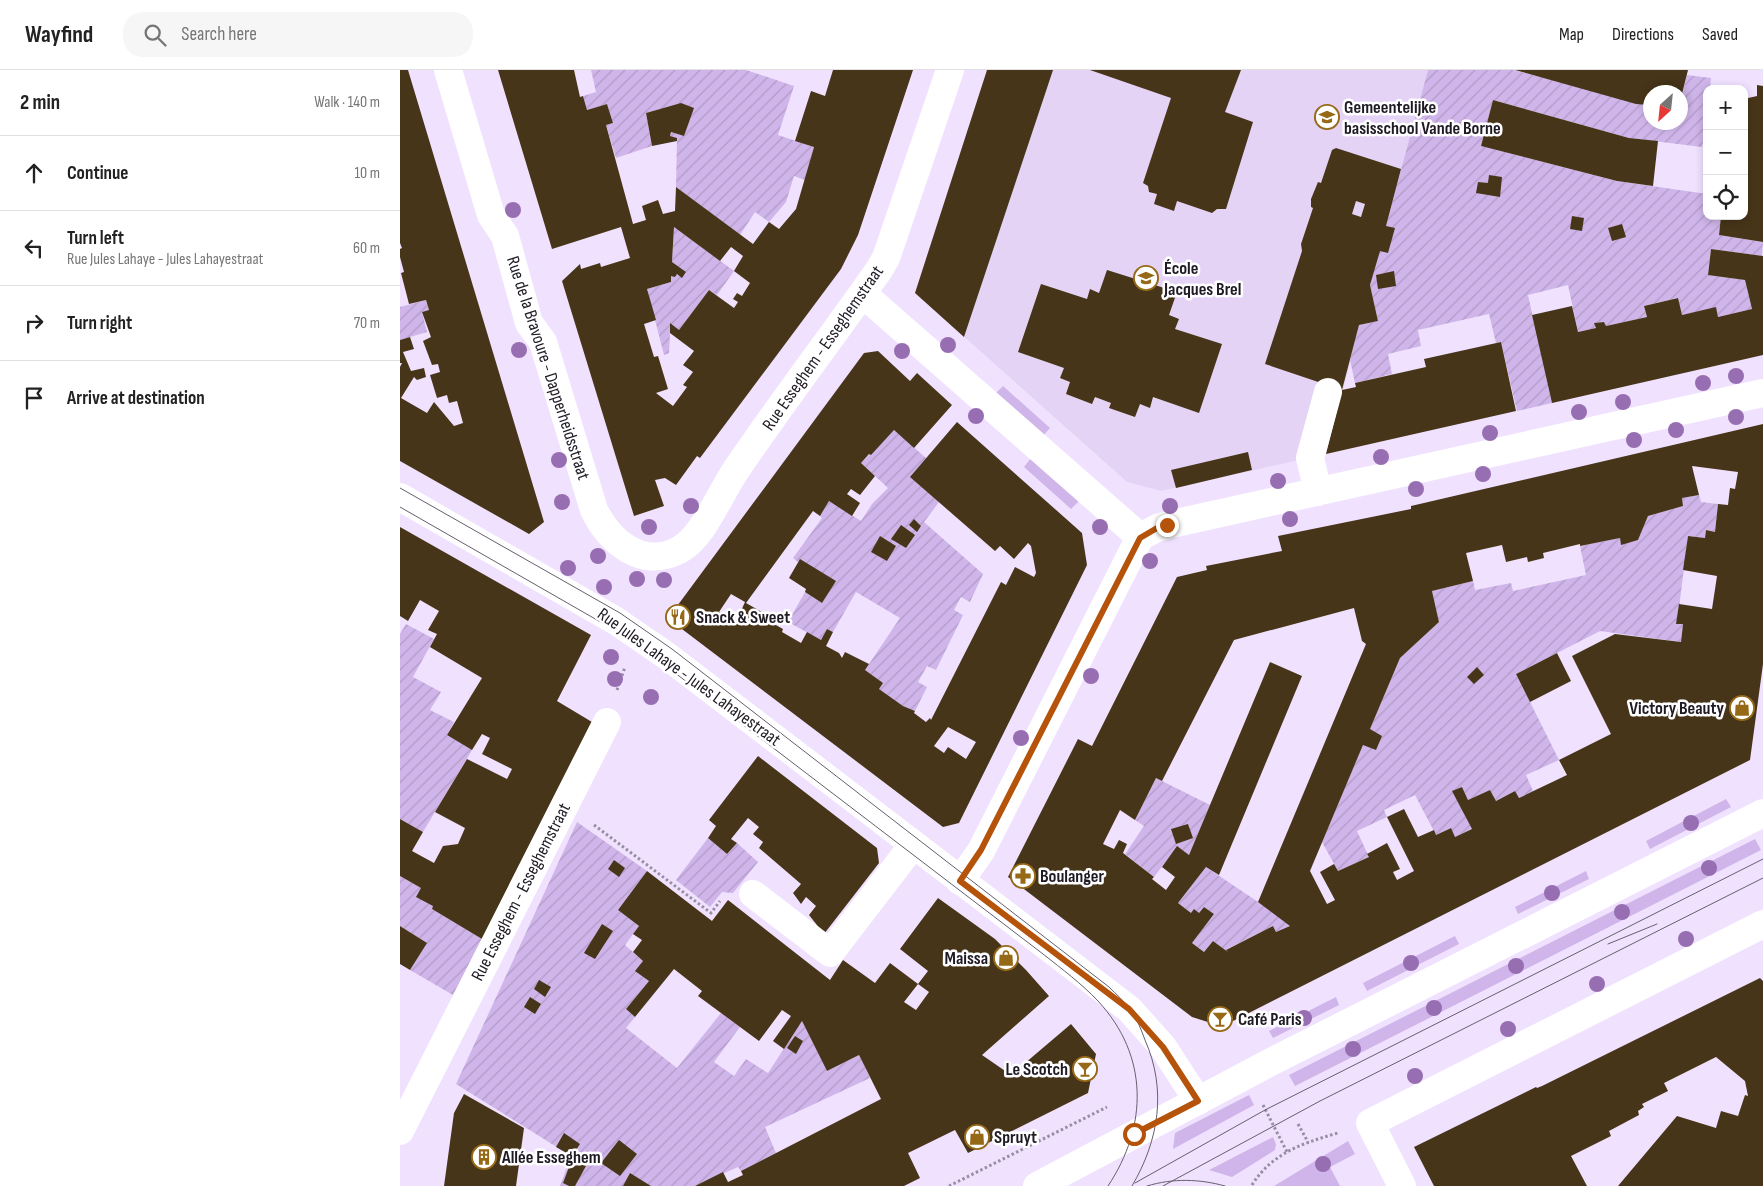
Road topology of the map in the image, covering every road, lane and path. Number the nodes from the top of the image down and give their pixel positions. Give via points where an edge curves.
1 (448, 70) edge
2 (950, 70) edge
3 (862, 294) junction
4 (1328, 392) dead end
5 (1763, 393) edge
6 (1318, 492) junction
7 (400, 497) edge
8 (1140, 538) junction
9 (680, 550) joint
10 (627, 660) dead end
11 (607, 722) joint
12 (566, 804) junction
13 (1763, 813) edge
14 (913, 845) junction
15 (960, 881) junction
16 (754, 894) joint
17 (1763, 924) edge
18 (1198, 1101) junction
19 (1298, 1124) dead end
20 (400, 1131) edge
21 (1252, 1185) edge
22 (1037, 1186) edge
23 (1402, 1186) edge

1 - 9 street, Rue de la Bravoure - Dapperheidsstraat via 490,215 505,236 529,323 543,342 594,510 611,537 637,554 660,556
2 - 3 street, Rue Esseghem - Esseghemstraat via 886,258
3 - 8 street
3 - 9 street, Rue Esseghem - Esseghemstraat via 740,464 698,531
4 - 6 street via 1310,458
5 - 6 street
6 - 8 street via 1162,527
7 - 14 street, Rue Jules Lahaye - Jules Lahayestraat via 635,634
8 - 15 street via 981,850
10 - 11 path
11 - 12 street, Rue Esseghem - Esseghemstraat
12 - 16 path via 711,913 724,897
12 - 20 street, Rue Esseghem - Esseghemstraat
13 - 18 street
14 - 15 street, Rue Jules Lahaye - Jules Lahayestraat
14 - 16 street via 830,954
15 - 18 street, Rue Jules Lahaye - Jules Lahayestraat via 1129,1009 1163,1047
17 - 23 street via 1370,1123
18 - 22 street
19 - 21 path via 1308,1142 1271,1161

